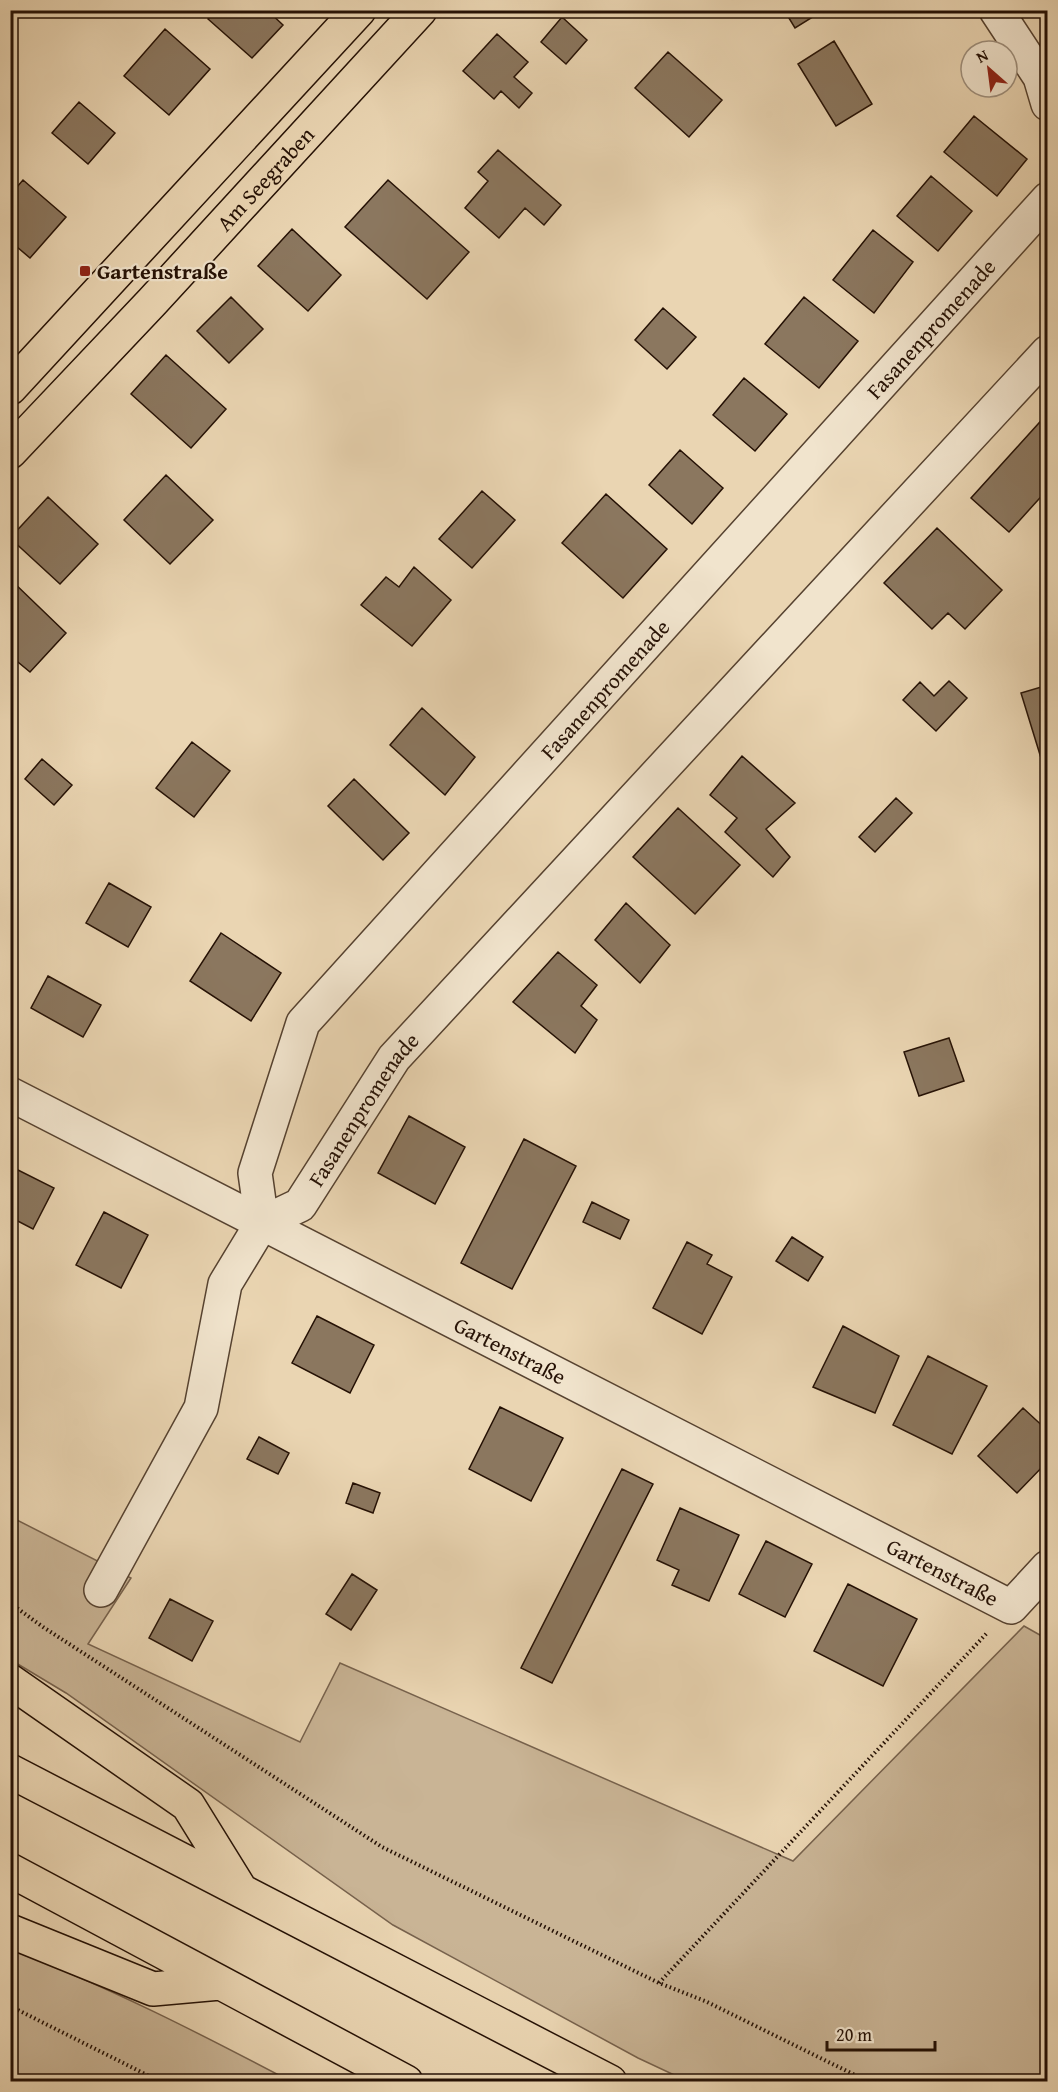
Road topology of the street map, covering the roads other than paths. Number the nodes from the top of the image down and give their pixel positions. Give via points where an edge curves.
1 (359, 10) edge
2 (420, 10) edge
3 (996, 10) edge
4 (1047, 104) edge
5 (1047, 199) edge
6 (1047, 352) edge
7 (10, 388) edge
8 (10, 452) edge
9 (10, 1094) edge
10 (262, 1223) junction
11 (1047, 1567) edge
12 (101, 1590) dead end
13 (10, 1681) edge
14 (10, 1771) edge
15 (10, 1870) edge
16 (240, 1889) junction
17 (10, 1931) edge
18 (220, 1983) junction
19 (406, 2082) edge
20 (610, 2082) edge

1 - 7 main road, Am Seegraben
2 - 8 main road, Am Seegraben
3 - 4 street via 1040,77
5 - 10 street, Fasanenpromenade via 303,1023 255,1173
6 - 10 street, Fasanenpromenade via 394,1058 300,1205
9 - 10 street, Gartenstraße
10 - 11 street, Gartenstraße via 1011,1607
10 - 12 street via 225,1284 201,1408
13 - 16 main road via 188,1805
14 - 16 main road
15 - 18 main road
16 - 20 main road
17 - 18 main road via 153,1989
18 - 19 main road

